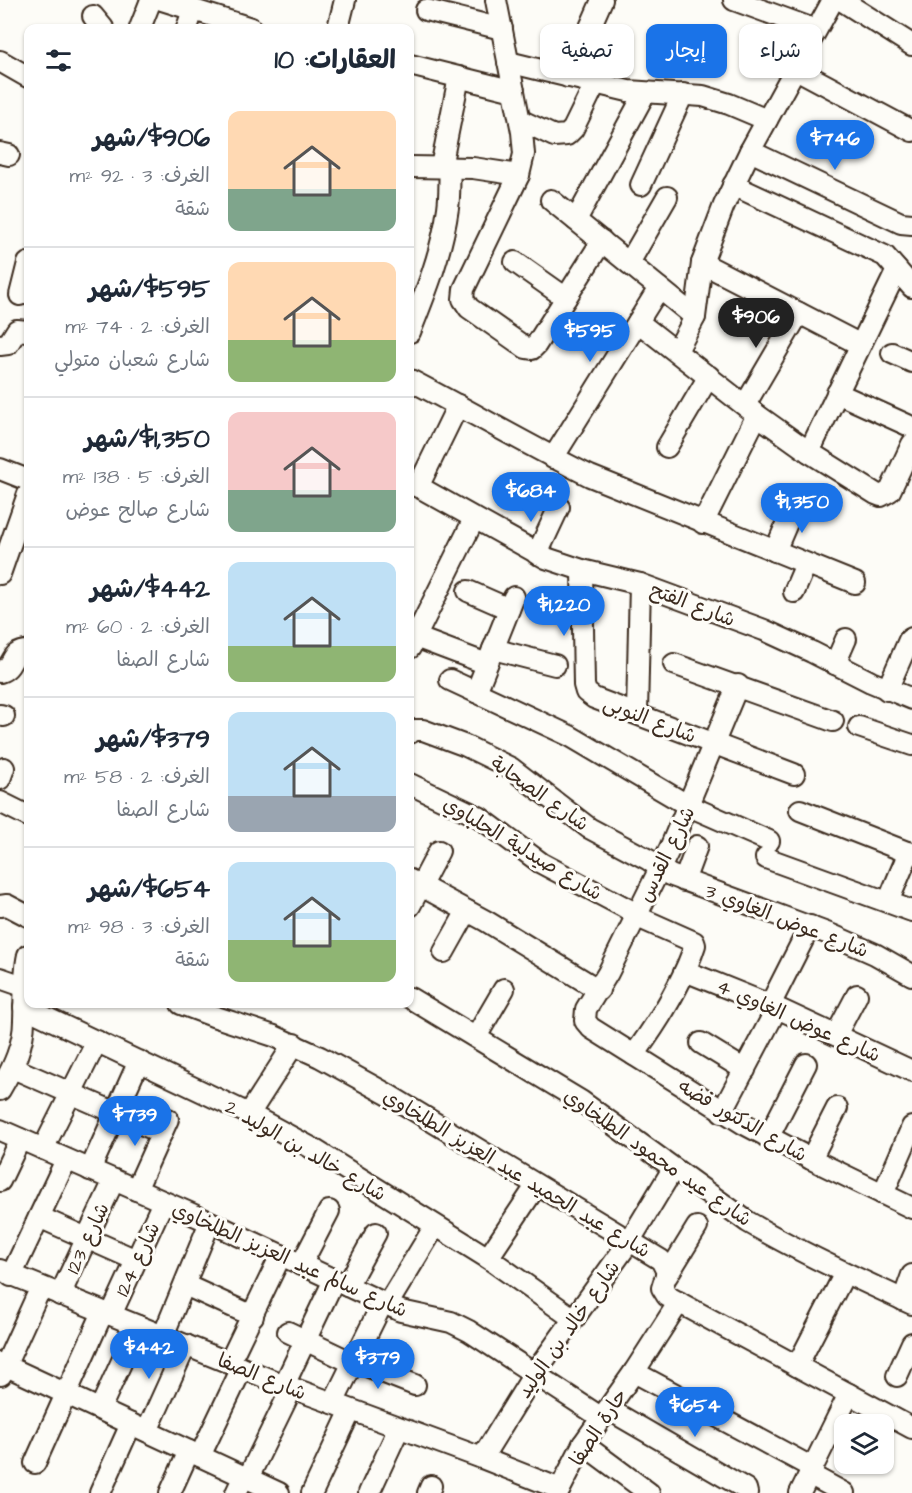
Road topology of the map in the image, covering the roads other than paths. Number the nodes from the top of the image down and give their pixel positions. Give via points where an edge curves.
1 (151, 0) edge
2 (162, 0) edge
3 (345, 0) edge
4 (496, 0) edge
5 (602, 0) edge
6 (833, 0) edge
7 (841, 0) edge
8 (744, 2) edge
9 (426, 10) dead end
10 (190, 19) edge
11 (142, 24) edge
12 (222, 24) edge
13 (339, 24) edge
14 (591, 24) edge
15 (801, 24) edge
16 (819, 24) edge
17 (502, 29) junction
18 (912, 45) edge
19 (0, 60) edge
20 (508, 63) junction
21 (414, 66) edge
22 (540, 70) edge
23 (24, 75) edge
24 (459, 77) junction
25 (572, 78) edge
26 (789, 78) edge
27 (813, 78) edge
28 (595, 84) junction
29 (514, 91) junction
30 (645, 93) junction
31 (682, 94) junction
32 (520, 120) junction
33 (767, 120) junction
34 (912, 131) edge
35 (750, 151) junction
36 (414, 167) edge
37 (446, 167) junction
38 (519, 175) junction
39 (641, 185) dead end
40 (733, 185) junction
41 (667, 197) dead end
42 (551, 200) dead end
43 (576, 220) junction
44 (912, 224) edge
45 (602, 241) junction
46 (515, 262) dead end
47 (629, 263) junction
48 (702, 263) junction
49 (897, 270) junction
50 (24, 279) edge
51 (912, 287) edge
52 (659, 288) junction
53 (20, 295) dead end
54 (566, 298) junction
55 (799, 313) junction
56 (695, 316) junction
57 (414, 322) edge
58 (638, 322) junction
59 (24, 331) edge
60 (859, 344) junction
61 (0, 345) edge
62 (677, 351) junction
63 (892, 353) dead end
64 (912, 362) edge
65 (709, 376) junction
66 (414, 382) edge
67 (837, 393) junction
68 (458, 405) junction
69 (751, 410) junction
70 (912, 427) edge
71 (912, 444) edge
72 (667, 447) dead end
73 (809, 452) junction
74 (553, 458) junction
75 (0, 469) edge
76 (24, 478) edge
77 (414, 485) edge
78 (796, 502) dead end
79 (24, 505) edge
80 (559, 507) dead end
81 (474, 519) junction
82 (703, 523) junction
83 (775, 551) junction
84 (537, 554) junction
85 (806, 564) junction
86 (582, 570) junction
87 (0, 574) edge
88 (640, 584) junction
89 (855, 584) dead end
90 (468, 591) dead end
91 (794, 592) dead end
92 (414, 634) edge
93 (912, 638) edge
94 (846, 639) dead end
95 (414, 641) edge
96 (24, 651) edge
97 (490, 656) junction
98 (674, 664) dead end
99 (835, 664) junction
100 (555, 665) dead end
101 (0, 672) edge
102 (450, 680) dead end
103 (738, 685) junction
104 (887, 690) junction
105 (476, 692) junction
106 (912, 699) edge
107 (637, 713) junction
108 (833, 721) dead end
109 (859, 726) dead end
110 (414, 732) edge
111 (714, 743) junction
112 (912, 745) edge
113 (794, 774) dead end
114 (414, 785) edge
115 (0, 802) edge
116 (689, 806) junction
117 (800, 810) dead end
118 (24, 814) edge
119 (697, 846) dead end
120 (439, 850) dead end
121 (910, 853) edge
122 (661, 868) junction
123 (684, 881) junction
124 (415, 883) edge
125 (888, 903) junction
126 (0, 906) edge
127 (467, 911) junction
128 (912, 911) edge
129 (24, 914) edge
130 (636, 916) junction
131 (810, 926) junction
132 (444, 952) dead end
133 (685, 970) junction
134 (912, 975) edge
135 (0, 978) edge
136 (24, 980) edge
137 (23, 986) junction
138 (504, 989) dead end
139 (599, 990) junction
140 (858, 995) dead end
141 (414, 1000) edge
142 (24, 1007) edge
143 (774, 1007) junction
144 (24, 1008) edge
145 (26, 1008) edge
146 (192, 1008) edge
147 (584, 1017) joint
148 (836, 1035) junction
149 (476, 1037) junction
150 (97, 1041) junction
151 (702, 1043) dead end
152 (294, 1044) junction
153 (634, 1055) junction
154 (139, 1061) junction
155 (10, 1063) edge
156 (806, 1064) dead end
157 (745, 1070) junction
158 (912, 1071) edge
159 (0, 1090) edge
160 (71, 1093) junction
161 (837, 1108) dead end
162 (722, 1112) junction
163 (116, 1113) junction
164 (249, 1114) junction
165 (912, 1127) edge
166 (0, 1130) edge
167 (768, 1137) junction
168 (20, 1139) junction
169 (43, 1149) junction
170 (811, 1159) junction
171 (66, 1160) junction
172 (674, 1169) junction
173 (90, 1170) junction
174 (114, 1180) junction
175 (0, 1181) edge
176 (536, 1186) junction
177 (136, 1190) junction
178 (883, 1194) junction
179 (163, 1202) junction
180 (912, 1208) edge
181 (329, 1211) dead end
182 (39, 1217) junction
183 (210, 1222) junction
184 (435, 1226) junction
185 (698, 1227) dead end
186 (376, 1233) dead end
187 (87, 1238) junction
188 (629, 1242) junction
189 (281, 1255) junction
190 (488, 1258) junction
191 (136, 1260) junction
192 (301, 1264) junction
193 (6, 1273) edge
194 (845, 1273) junction
195 (912, 1275) edge
196 (667, 1276) junction
197 (340, 1283) junction
198 (185, 1285) junction
199 (41, 1287) junction
200 (60, 1295) junction
201 (679, 1302) junction
202 (908, 1302) edge
203 (385, 1304) junction
204 (107, 1314) junction
205 (253, 1317) junction
206 (574, 1319) junction
207 (138, 1326) junction
208 (164, 1336) junction
209 (296, 1337) junction
210 (912, 1343) edge
211 (186, 1345) junction
212 (354, 1362) junction
213 (236, 1365) junction
214 (797, 1366) junction
215 (2, 1368) edge
216 (634, 1372) junction
217 (534, 1374) junction
218 (897, 1376) dead end
219 (415, 1384) dead end
220 (288, 1387) junction
221 (68, 1394) junction
222 (849, 1394) junction
223 (342, 1407) junction
224 (100, 1409) junction
225 (605, 1414) junction
226 (139, 1427) junction
227 (399, 1428) junction
228 (912, 1428) edge
229 (583, 1444) junction
230 (194, 1453) junction
231 (482, 1458) junction
232 (35, 1463) dead end
233 (811, 1471) junction
234 (242, 1483) edge
235 (559, 1491) edge
236 (100, 1493) edge
237 (170, 1493) edge
238 (279, 1493) edge
239 (312, 1493) edge
240 (369, 1493) edge
241 (649, 1493) edge
242 (747, 1493) edge
243 (800, 1493) edge
244 (844, 1493) edge

1 - 11 street
2 - 10 street
3 - 13 street
4 - 17 street
5 - 14 street
6 - 16 street
7 - 18 street
8 - 15 street
9 - 17 street
10 - 12 street
17 - 20 street
19 - 23 street
20 - 22 street
20 - 29 street
21 - 24 street
24 - 29 street
24 - 37 street
25 - 28 street
26 - 33 street
27 - 34 street
28 - 30 street
28 - 32 street via 567,135 554,136
29 - 32 street
30 - 31 street
30 - 43 street
31 - 33 street via 716,99
31 - 39 street
32 - 38 street via 524,154
33 - 35 street
35 - 40 street
35 - 44 street via 901,223
36 - 37 street
37 - 38 street
37 - 57 street via 448,207 442,238
38 - 54 street via 466,284 463,299 469,308 532,349
40 - 48 street
40 - 49 street via 885,256
41 - 47 street
42 - 43 street
43 - 45 street
45 - 47 street
45 - 54 street
46 - 54 street
47 - 52 street
48 - 55 street
48 - 56 street
49 - 51 street
49 - 60 street
50 - 53 street
52 - 56 street
52 - 58 street
55 - 60 street
55 - 69 street
56 - 62 street
58 - 62 street
58 - 74 street
59 - 61 street via 17,330 8,344
60 - 67 street
62 - 65 street
63 - 64 street
65 - 69 street
65 - 72 street
66 - 68 street
67 - 70 street
67 - 73 street
68 - 74 street
68 - 77 street
69 - 73 street
69 - 82 street
71 - 73 street via 886,495 876,494
74 - 82 street
75 - 76 street
77 - 81 street, شارع الفتح
78 - 83 street
79 - 87 street
80 - 84 street
81 - 84 street, شارع الفتح
81 - 92 street
82 - 83 street
83 - 85 street
84 - 86 street, شارع الفتح
85 - 89 street
85 - 91 street
86 - 88 street, شارع الفتح
86 - 107 street, شارع النوبى via 586,693
88 - 99 street, شارع الفتح via 764,630
88 - 107 street
90 - 97 street via 512,603
93 - 104 street
94 - 99 street
95 - 97 street
96 - 101 street via 18,652 9,667
97 - 100 street
97 - 105 street
98 - 103 street
99 - 104 street, شارع الفتح
102 - 105 street
103 - 108 street
103 - 111 street, شارع القدس
104 - 106 street, شارع الفتح
105 - 116 street via 570,736
107 - 111 street, شارع النوبى
109 - 112 street
110 - 122 street, شارع الصحابة via 428,732 466,746 511,768 589,828
111 - 113 street, شارع النوبى
111 - 116 street, شارع القدس
114 - 130 street, شارع صيدلية الحلباوي via 479,817 541,863
115 - 118 street
116 - 122 street, شارع القدس
116 - 125 street via 768,849
117 - 121 street
119 - 123 street
120 - 124 street
121 - 125 street
122 - 123 street, شارع عوض الغاوي 3
122 - 130 street, شارع القدس
123 - 131 street, شارع عوض الغاوي 3
124 - 127 street
125 - 128 street
126 - 129 street via 7,905
127 - 132 street
127 - 139 street
130 - 133 street, شارع صيدلية الحلباوي via 693,940 695,945
130 - 139 street, شارع القدس
131 - 134 street, شارع عوض الغاوي 3
131 - 143 street
133 - 143 street, شارع عوض الغاوي 4
133 - 153 street via 663,1013
135 - 137 street
136 - 137 street
137 - 142 street
138 - 149 street
139 - 147 street, شارع القدس
140 - 148 street
141 - 149 street, شارع عيد محمود الطلخاوي
143 - 148 street, شارع عوض الغاوي 4
143 - 157 street
144 - 155 street via 25,1022
145 - 150 street, شارع خالد بن الوليد 2
146 - 152 street, شارع عبد الحميد عبد العزيز الطلخاوي
147 - 153 street, شارع الدكتور فضه via 591,1028
148 - 158 street, شارع عوض الغاوي 4
149 - 172 street, شارع عيد محمود الطلخاوي via 581,1101
150 - 154 street, شارع خالد بن الوليد 2
150 - 160 street
151 - 157 street
152 - 164 street
152 - 176 street, شارع عبد الحميد عبد العزيز الطلخاوي via 387,1094
153 - 162 street, شارع الدكتور فضه
154 - 163 street
154 - 164 street, شارع خالد بن الوليد 2
155 - 159 street
155 - 160 street
156 - 167 street
157 - 162 street
160 - 163 street
160 - 169 street
161 - 170 street
162 - 167 street, شارع الدكتور فضه
163 - 173 street
163 - 177 street via 165,1126
164 - 184 street, شارع خالد بن الوليد 2 via 309,1146
165 - 178 street
166 - 168 street, شارع سالم عبد العزيز الطلخاوي
167 - 170 street, شارع الدكتور فضه
168 - 169 street, شارع سالم عبد العزيز الطلخاوي
168 - 175 street
169 - 171 street, شارع سالم عبد العزيز الطلخاوي
170 - 178 street, شارع الدكتور فضه
171 - 173 street, شارع سالم عبد العزيز الطلخاوي
171 - 182 street
172 - 188 street, شارع خالد بن الوليد
172 - 194 street, شارع عيد محمود الطلخاوي via 748,1222
173 - 174 street, شارع سالم عبد العزيز الطلخاوي
174 - 177 street, شارع سالم عبد العزيز الطلخاوي
174 - 187 street, شارع 123
176 - 188 street, شارع عبد الحميد عبد العزيز الطلخاوي
176 - 190 street
177 - 179 street, شارع سالم عبد العزيز الطلخاوي
178 - 180 street, شارع الدكتور فضه
179 - 183 street, شارع سالم عبد العزيز الطلخاوي
179 - 191 street, شارع 124
181 - 192 street
182 - 187 street
182 - 193 street
183 - 189 street, شارع سالم عبد العزيز الطلخاوي
183 - 198 street
184 - 190 street, شارع خالد بن الوليد 2
184 - 203 street
185 - 196 street
186 - 197 street
187 - 191 street
187 - 200 street, شارع 123
188 - 196 street, شارع عبد الحميد عبد العزيز الطلخاوي via 664,1263
188 - 206 street, شارع خالد بن الوليد
189 - 192 street, شارع سالم عبد العزيز الطلخاوي
189 - 205 street
190 - 206 street, شارع خالد بن الوليد 2
191 - 204 street, شارع 124
192 - 197 street, شارع سالم عبد العزيز الطلخاوي
193 - 199 street, شارع الصفا
194 - 202 street, شارع عيد محمود الطلخاوي
194 - 214 street
195 - 202 street
196 - 201 street, شارع عبد الحميد عبد العزيز الطلخاوي via 663,1291
197 - 203 street, شارع سالم عبد العزيز الطلخاوي
197 - 209 street
198 - 205 street
198 - 208 street
199 - 200 street, شارع الصفا
199 - 215 street
200 - 204 street, شارع الصفا
201 - 214 street, شارع عبد الحميد عبد العزيز الطلخاوي
201 - 216 street, حارة الصفا
203 - 212 street
203 - 217 street, شارع سالم عبد العزيز الطلخاوي via 421,1317 451,1322
204 - 207 street, شارع الصفا
204 - 221 street, شارع 124
205 - 213 street
206 - 217 street, شارع خالد بن الوليد
207 - 208 street, شارع الصفا
207 - 224 street
208 - 211 street, شارع الصفا
209 - 212 street
209 - 220 street
210 - 218 street
211 - 213 street, شارع الصفا
211 - 226 street
212 - 219 street
212 - 223 street
213 - 220 street, شارع الصفا
213 - 230 street
214 - 222 street, شارع عبد الحميد عبد العزيز الطلخاوي
215 - 221 street
216 - 225 street, حارة الصفا
216 - 233 street
217 - 225 street, شارع سالم عبد العزيز الطلخاوي
217 - 231 street, شارع خالد بن الوليد
220 - 223 street, شارع الصفا
220 - 234 street
221 - 224 street
221 - 232 street, شارع 124
222 - 228 street, شارع عبد الحميد عبد العزيز الطلخاوي
222 - 233 street
223 - 227 street, شارع الصفا
223 - 239 street
224 - 226 street
225 - 229 street, حارة الصفا
225 - 242 street, شارع سالم عبد العزيز الطلخاوي via 746,1489
226 - 230 street
226 - 236 street
227 - 231 street, شارع الصفا
227 - 240 street
229 - 235 street, حارة الصفا
229 - 241 street
230 - 234 street
230 - 237 street
231 - 235 street, شارع الصفا
233 - 243 street
233 - 244 street
234 - 238 street

